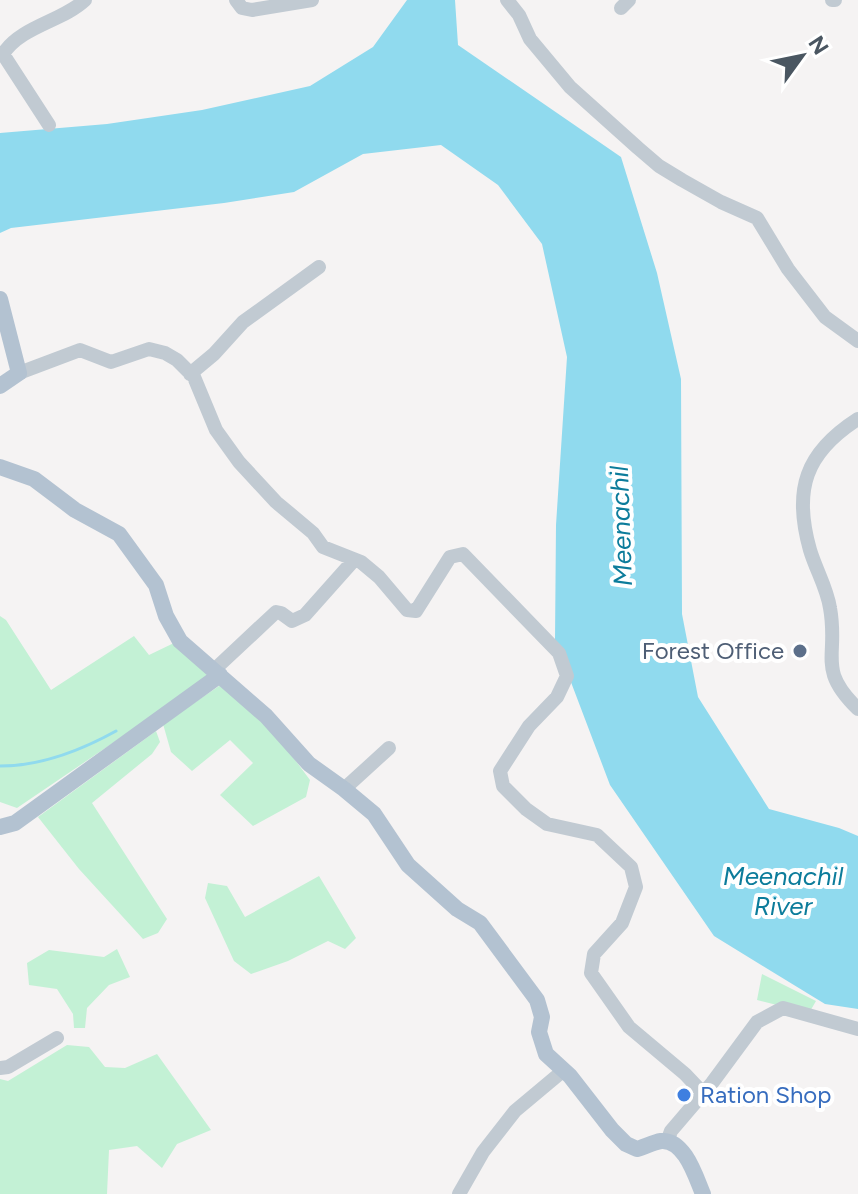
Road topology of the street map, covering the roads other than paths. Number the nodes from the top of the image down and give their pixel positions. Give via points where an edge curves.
1 (85, 0) edge
2 (236, 0) edge
3 (312, 0) edge
4 (507, 0) edge
5 (49, 125) dead end
6 (319, 267) dead end
7 (0, 299) edge
8 (858, 341) edge
9 (19, 373) junction
10 (190, 374) junction
11 (0, 386) edge
12 (858, 419) edge
13 (0, 467) edge
14 (354, 560) junction
15 (217, 673) junction
16 (858, 709) edge
17 (389, 748) dead end
18 (344, 789) junction
19 (0, 827) edge
20 (858, 1029) edge
21 (57, 1038) dead end
22 (0, 1068) edge
23 (564, 1070) junction
24 (703, 1093) junction
25 (667, 1142) junction
26 (459, 1194) edge
27 (703, 1194) edge

1 - 5 street via 23,36 3,54
2 - 3 street via 246,10
4 - 8 street via 530,39 570,87 659,166 757,218 825,317
6 - 10 street via 243,322
7 - 9 main road
9 - 10 street via 80,350 111,362 149,349 165,353
9 - 11 main road
10 - 14 street via 216,430 239,462 323,547
12 - 16 street via 811,462 801,494 809,548 830,607 834,641 829,667 841,693
13 - 15 main road via 34,479 119,534 156,585 180,641
14 - 15 street via 305,615 292,621 276,612
14 - 24 street via 379,577 407,610 416,611 450,557 463,554 559,653 567,676 500,771 503,786 547,824 597,835 631,867 636,887 622,923 594,954 591,973 629,1027
15 - 18 main road via 309,764
15 - 19 main road via 15,823
17 - 18 street
18 - 23 main road via 374,814 408,865 480,923 537,1000 546,1054
20 - 24 street via 783,1008 757,1022
21 - 22 street
23 - 25 main road via 626,1144 637,1149
23 - 26 street via 515,1111
24 - 25 street
25 - 27 main road via 683,1152

